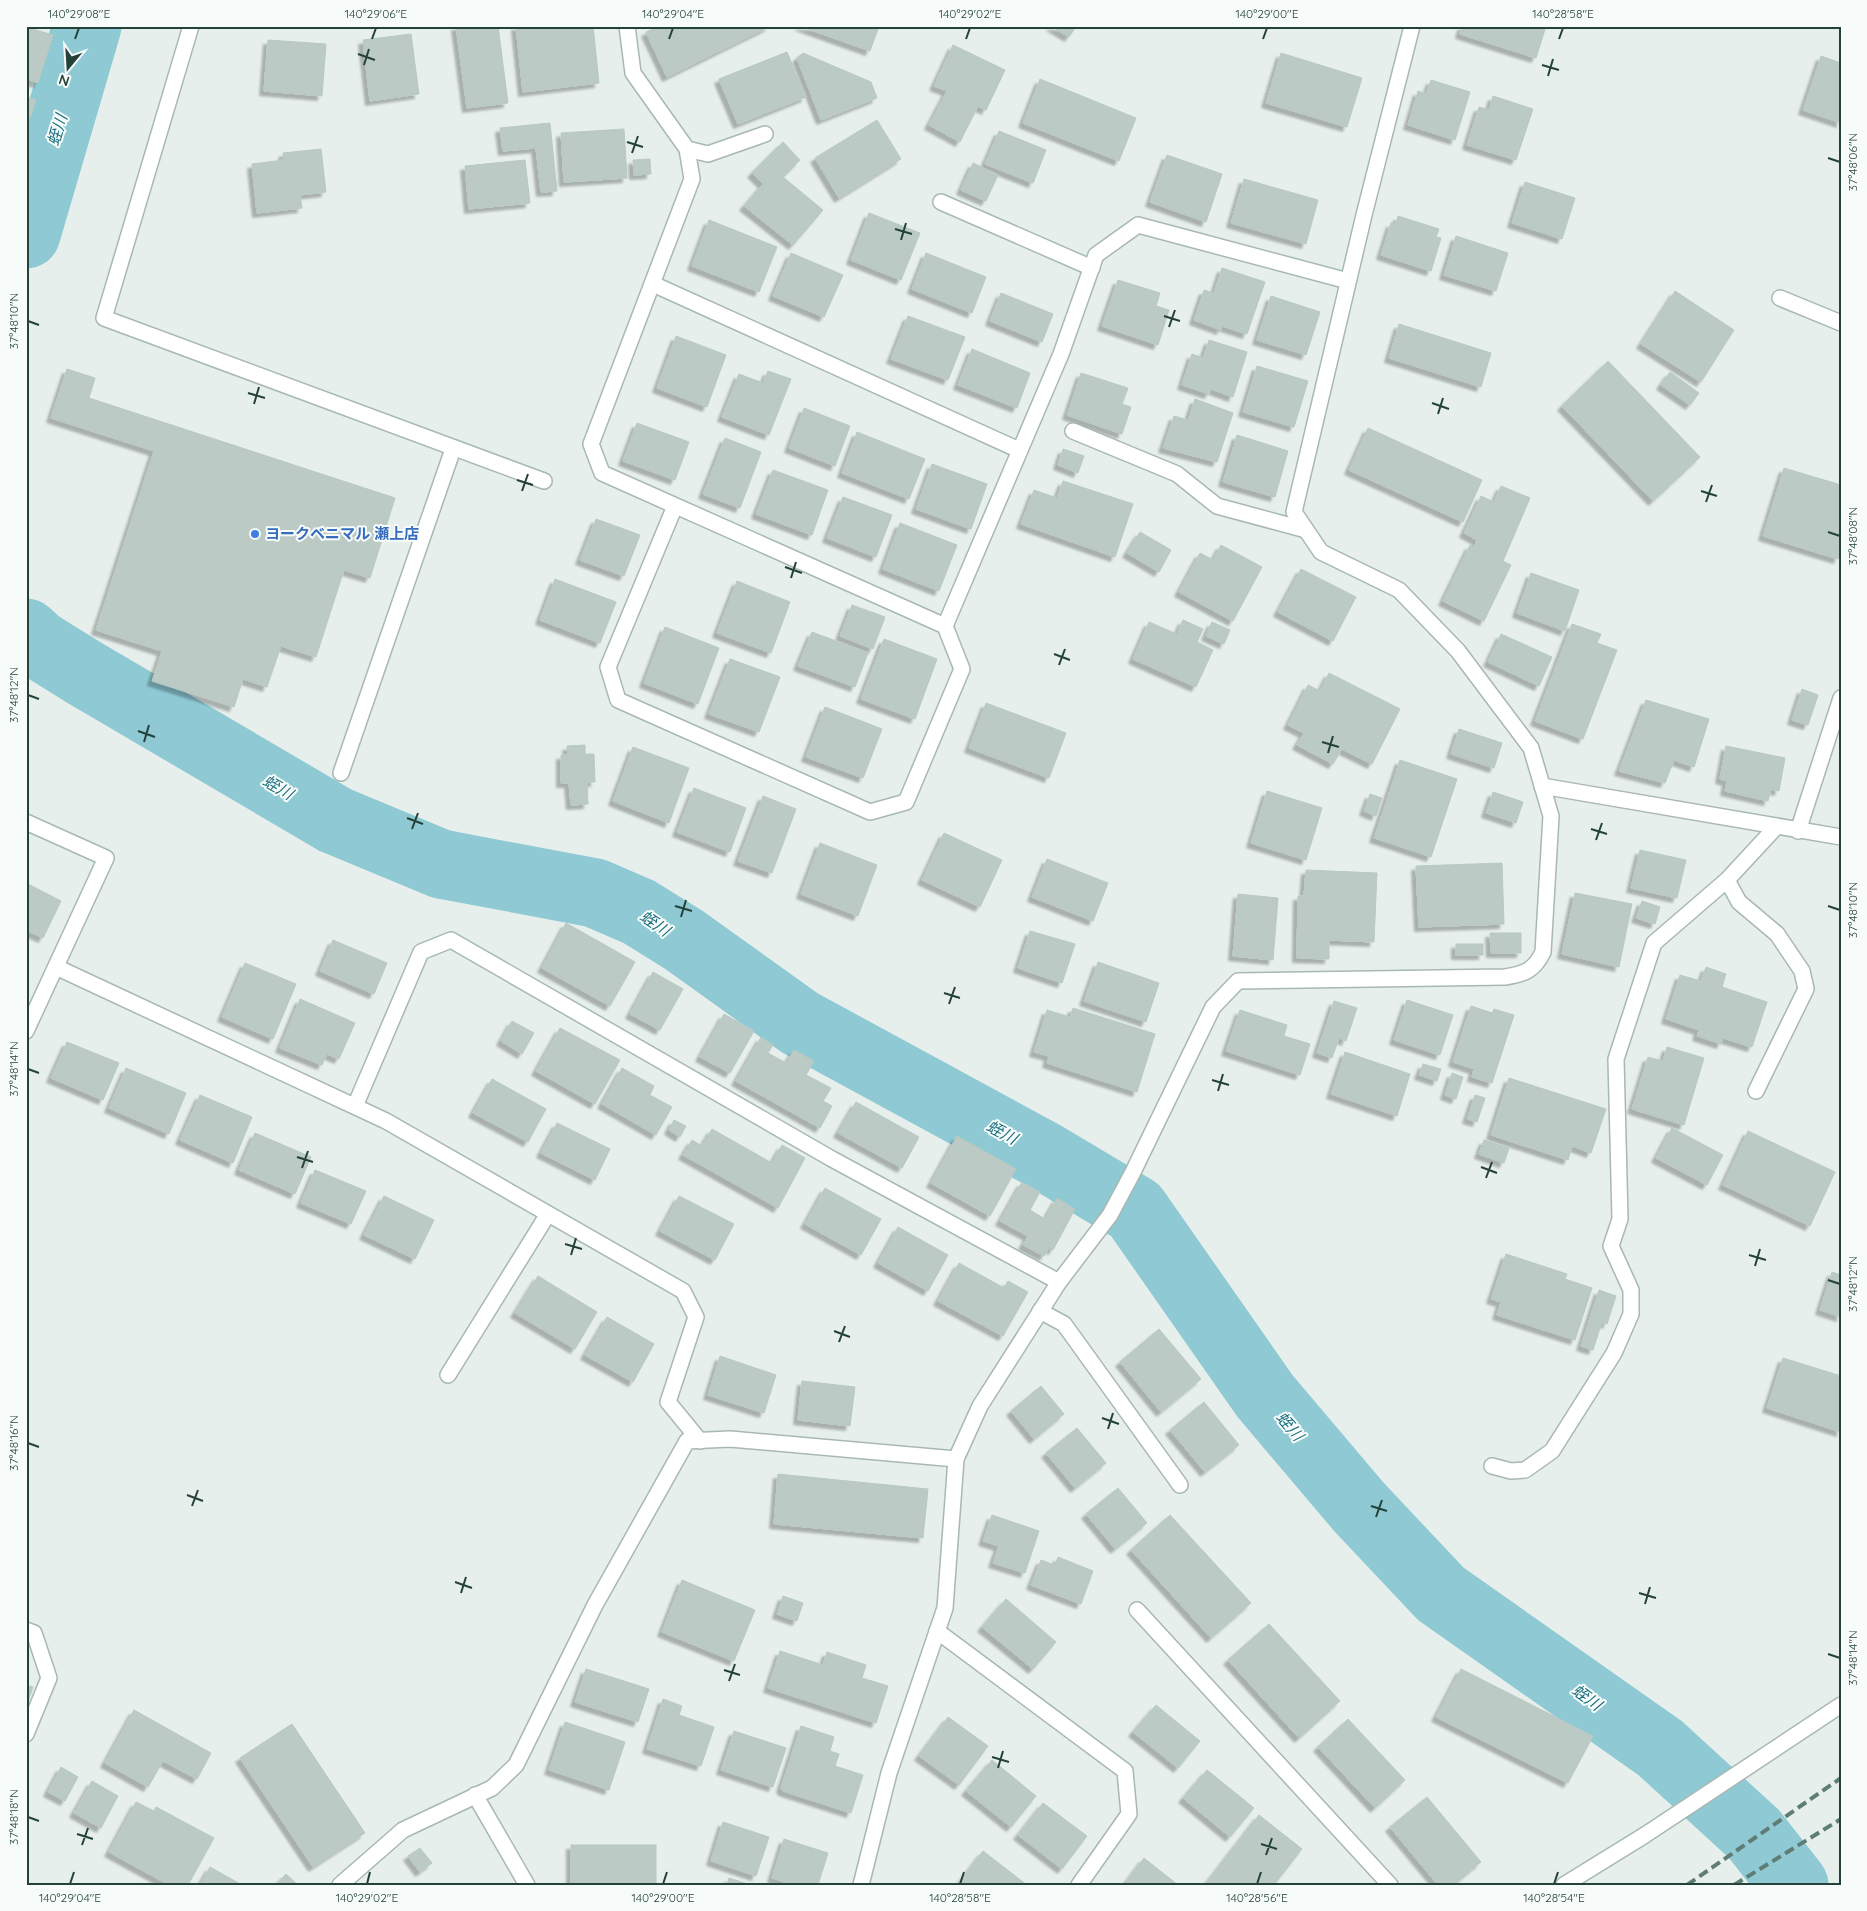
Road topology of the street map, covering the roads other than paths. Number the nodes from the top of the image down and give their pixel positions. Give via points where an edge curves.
1 (191, 26) edge
2 (627, 26) edge
3 (1412, 26) edge
4 (765, 134) dead end
5 (686, 149) junction
6 (941, 202) dead end
7 (1092, 268) junction
8 (1348, 281) junction
9 (653, 284) junction
10 (1780, 298) dead end
11 (1841, 324) edge
12 (1074, 431) dead end
13 (453, 449) junction
14 (1020, 450) junction
15 (544, 481) dead end
16 (675, 506) junction
17 (1306, 530) junction
18 (945, 626) junction
19 (1841, 698) edge
20 (341, 773) dead end
21 (1542, 786) junction
22 (26, 822) edge
23 (1776, 827) junction
24 (1798, 831) junction
25 (1841, 838) edge
26 (1728, 880) junction
27 (56, 967) junction
28 (26, 1031) edge
29 (1756, 1091) dead end
30 (355, 1106) junction
31 (548, 1214) junction
32 (1059, 1282) junction
33 (1040, 1311) junction
34 (448, 1375) dead end
35 (700, 1441) junction
36 (956, 1459) junction
37 (1492, 1466) dead end
38 (1180, 1485) dead end
39 (1137, 1610) dead end
40 (26, 1630) edge
41 (938, 1631) junction
42 (1841, 1705) edge
43 (26, 1734) edge
44 (475, 1795) junction
45 (340, 1885) edge
46 (528, 1885) edge
47 (861, 1885) edge
48 (1079, 1885) edge
49 (1390, 1885) edge
50 (1564, 1885) edge

1 - 13 street via 104,318
2 - 5 street via 633,73
3 - 8 street
4 - 5 street via 708,154
5 - 9 street via 692,179
6 - 7 street
7 - 8 street via 1096,255 1138,225
7 - 14 street via 1061,354
8 - 17 street via 1294,512
9 - 14 street
9 - 16 street via 591,444 602,474
10 - 11 street
12 - 17 street via 1177,474 1217,506
13 - 15 street
13 - 20 street
14 - 18 street
16 - 18 street
16 - 18 street via 608,667 618,700 870,812 906,802 962,669
17 - 21 street via 1321,552 1399,590 1458,651 1531,748
19 - 24 street
21 - 23 street
21 - 32 street via 1551,816 1543,952 1537,965 1525,974 1505,977 1238,980 1214,1007 1110,1215
22 - 27 street via 106,858
23 - 24 street
23 - 26 street
24 - 25 street
26 - 29 street via 1739,902 1777,934 1802,971 1806,989
26 - 37 street via 1654,942 1616,1060 1620,1219 1611,1246 1631,1290 1631,1314 1614,1352 1552,1451 1525,1470 1511,1471
27 - 28 street
27 - 30 street
30 - 31 street
30 - 32 street via 421,952 451,940 832,1159
31 - 34 street
31 - 35 street via 684,1291 696,1317 668,1402
32 - 33 street
33 - 36 street via 980,1406
33 - 38 street via 1064,1324
35 - 36 street via 730,1439
35 - 44 street via 687,1441 595,1605 516,1765 492,1788
36 - 41 street via 945,1608
39 - 49 street
40 - 43 street via 34,1633 49,1678
41 - 47 street via 889,1773
41 - 48 street via 1125,1771 1129,1814
42 - 50 street
44 - 45 street via 403,1830
44 - 46 street

